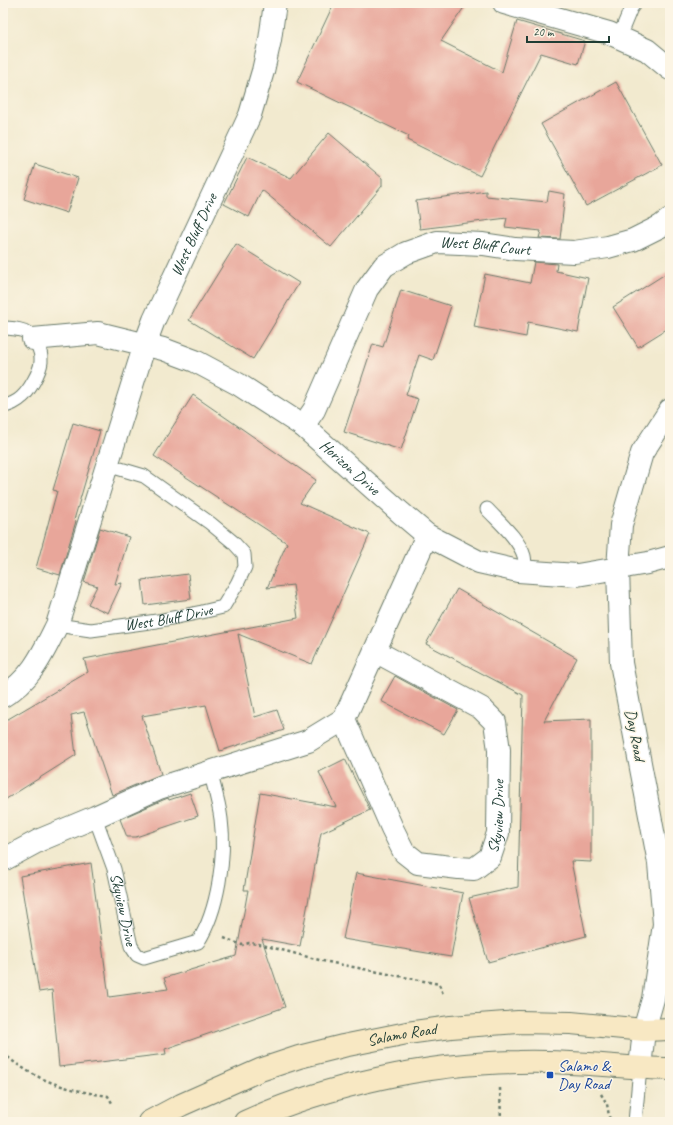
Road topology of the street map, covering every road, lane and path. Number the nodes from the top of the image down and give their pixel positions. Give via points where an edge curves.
1 (275, 3) edge
2 (504, 3) edge
3 (635, 3) edge
4 (619, 37) junction
5 (670, 69) edge
6 (670, 219) edge
7 (3, 328) edge
8 (33, 339) junction
9 (145, 344) junction
10 (3, 406) edge
11 (670, 410) edge
12 (303, 426) junction
13 (107, 465) junction
14 (487, 509) dead end
15 (427, 534) junction
16 (670, 557) edge
17 (618, 568) junction
18 (525, 571) junction
19 (57, 625) junction
20 (375, 651) junction
21 (3, 696) edge
22 (344, 720) junction
23 (210, 771) junction
24 (96, 817) junction
25 (3, 860) edge
26 (205, 930) junction
27 (443, 994) dead end
28 (670, 1029) edge
29 (644, 1030) junction
30 (3, 1053) edge
31 (640, 1068) junction
32 (670, 1069) edge
33 (500, 1084) dead end
34 (601, 1094) dead end
35 (112, 1103) dead end
36 (149, 1122) edge
37 (245, 1122) edge
38 (501, 1122) edge
39 (610, 1122) edge
40 (635, 1122) edge

1 - 9 street, West Bluff Drive via 270,40 250,115
2 - 4 street
3 - 4 lane
4 - 5 street via 647,50
6 - 12 street, West Bluff Court via 633,240 574,252 437,242 406,253 384,266 367,289 314,410
7 - 8 lane via 26,332
8 - 9 street, Horizon Drive via 98,334
8 - 10 lane via 39,349 41,363 34,382 22,398
9 - 12 street, Horizon Drive via 195,361 238,384
9 - 13 street, West Bluff Drive
11 - 17 street, Day Road via 642,453 621,525
12 - 15 street, Horizon Drive
13 - 19 street, West Bluff Drive
13 - 19 lane, West Bluff Drive via 144,476 210,523 244,554 245,567 223,606 157,621 91,630
14 - 18 lane via 517,544 524,556
15 - 18 street, Horizon Drive via 479,562
15 - 20 street
16 - 17 street, Horizon Drive
17 - 18 street, Horizon Drive via 577,575
17 - 29 street, Day Road via 621,663 659,863 664,924 653,999
19 - 21 street, West Bluff Drive via 40,659 28,676
20 - 22 street
20 - 22 street, Skyview Drive via 481,708 495,722 500,750 498,833 490,857 474,869 418,863 404,852
22 - 23 street via 308,741
23 - 24 street via 159,788
23 - 26 lane, Skyview Drive via 221,819 223,855 216,893
24 - 25 street via 40,840
24 - 26 lane, Skyview Drive via 114,869 131,946 137,955 144,958 198,942
26 - 27 path via 242,945 259,944 323,961 439,984
28 - 29 main road, Salamo Road
29 - 31 street, Day Road
29 - 36 main road, Salamo Road via 570,1023 518,1022 407,1033 299,1057 260,1070
30 - 35 path via 29,1072 47,1081 69,1089 108,1096
31 - 32 main road
31 - 37 main road via 600,1064 518,1062 430,1070 387,1077 309,1098
31 - 40 lane
33 - 38 path
34 - 39 path via 607,1104

